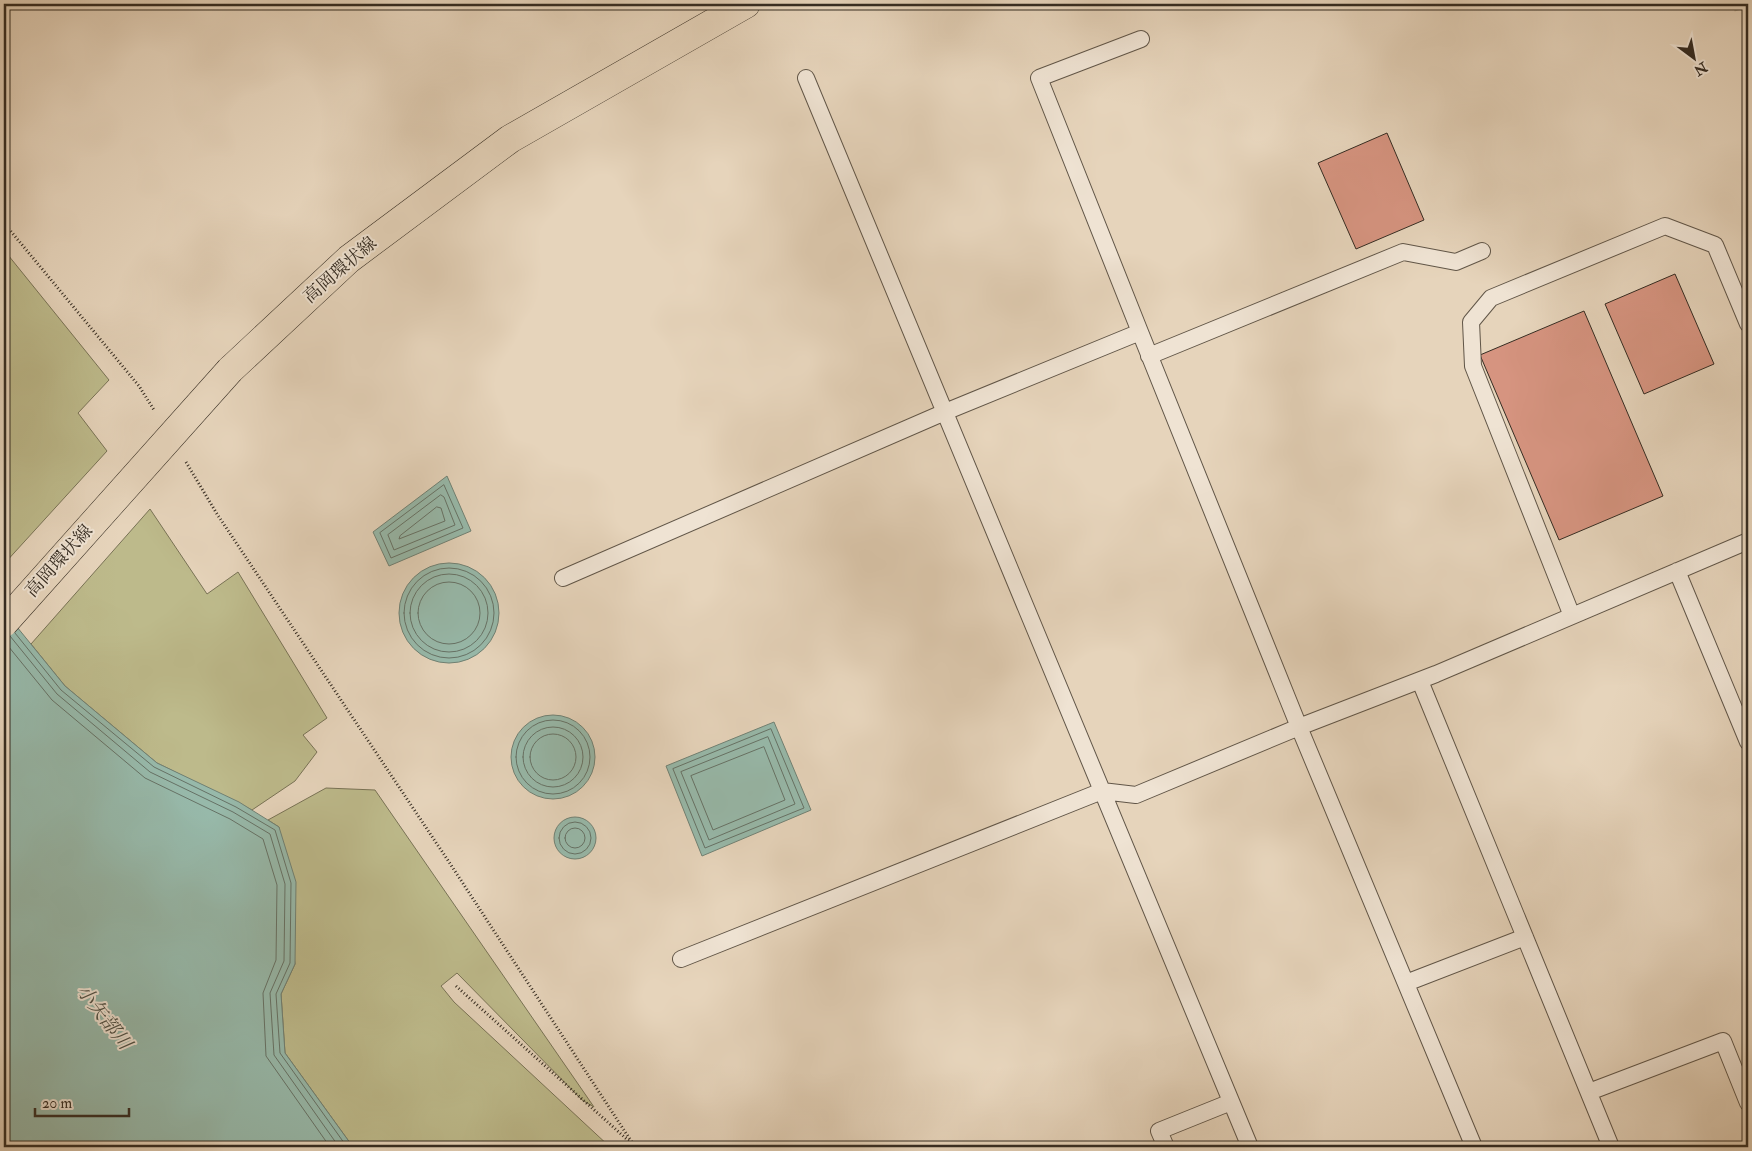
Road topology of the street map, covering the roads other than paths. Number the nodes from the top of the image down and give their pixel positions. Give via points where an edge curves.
1 (746, 4) edge
2 (1141, 39) dead end
3 (806, 78) dead end
4 (1482, 251) dead end
5 (1748, 324) edge
6 (1140, 332) junction
7 (1149, 356) junction
8 (945, 412) junction
9 (1748, 541) edge
10 (1677, 571) junction
11 (563, 578) dead end
12 (1572, 616) junction
13 (4, 623) edge
14 (1420, 680) junction
15 (1299, 727) junction
16 (1748, 742) edge
17 (1102, 791) junction
18 (1525, 937) junction
19 (681, 959) dead end
20 (1406, 983) junction
21 (1589, 1092) junction
22 (1231, 1102) junction
23 (1748, 1103) edge
24 (1166, 1147) edge
25 (1250, 1147) edge
26 (1474, 1147) edge
27 (1612, 1147) edge

1 - 13 main road, 高岡環状線, bridge via 510,139 349,259 230,370
2 - 6 lane via 1039,78
3 - 8 lane
4 - 7 lane via 1456,262 1403,252
5 - 12 lane via 1716,245 1665,226 1643,228 1493,290 1471,322 1472,366
6 - 7 lane
6 - 8 lane
7 - 15 lane
8 - 11 lane
8 - 17 lane
9 - 10 lane
10 - 12 lane
10 - 16 lane
12 - 14 lane
14 - 15 lane
14 - 18 lane
15 - 17 lane via 1136,796
15 - 20 lane
17 - 19 lane
17 - 22 lane
18 - 20 lane
18 - 21 lane
20 - 26 lane
21 - 23 lane via 1723,1040
21 - 27 lane
22 - 24 lane via 1159,1131
22 - 25 lane

